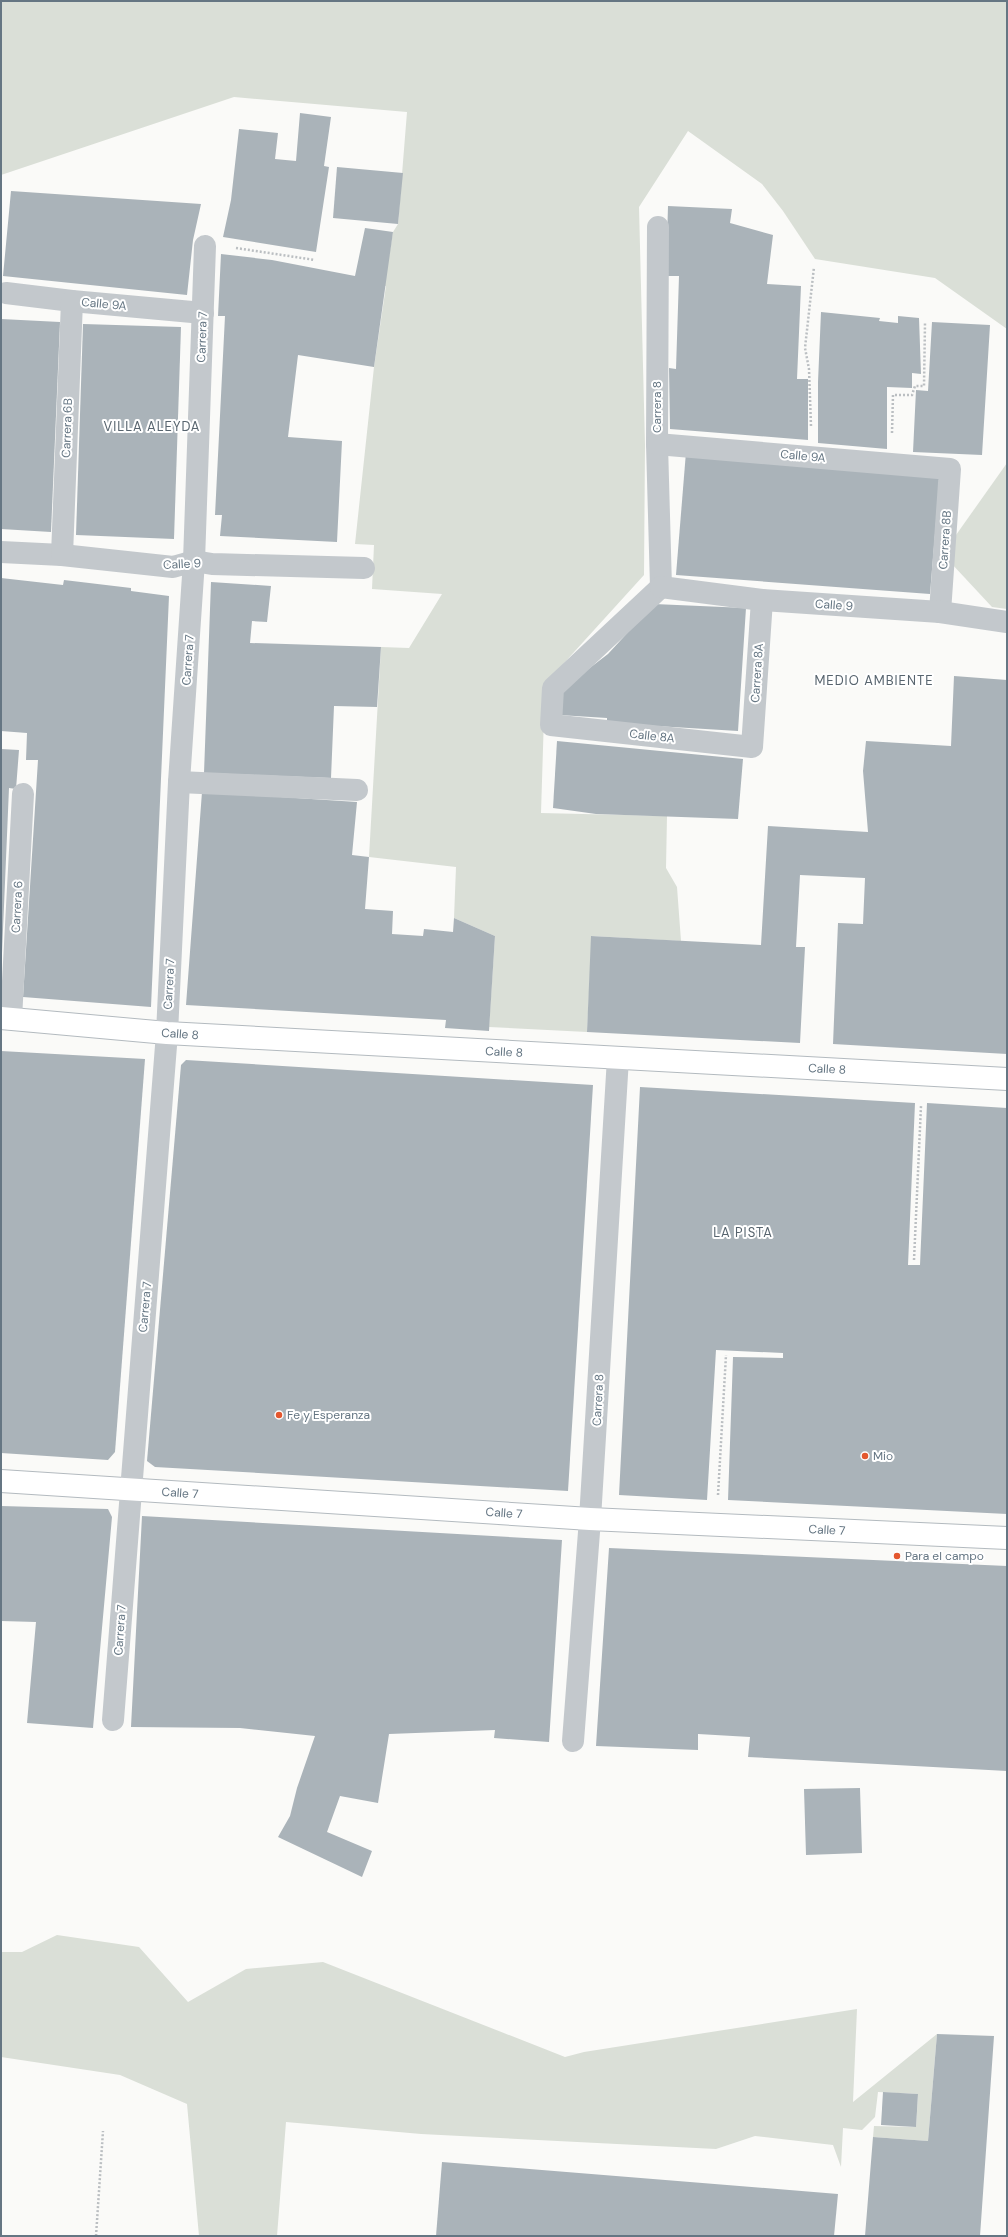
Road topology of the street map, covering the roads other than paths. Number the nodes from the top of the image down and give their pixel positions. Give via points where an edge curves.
1 (658, 227) dead end
2 (206, 246) road end
3 (6, 293) dead end
4 (72, 301) junction
5 (203, 313) junction
6 (657, 444) junction
7 (950, 469) joint
8 (1, 552) edge
9 (62, 555) junction
10 (194, 561) junction
11 (364, 568) dead end
12 (661, 587) junction
13 (762, 600) junction
14 (940, 612) junction
15 (1007, 622) edge
16 (752, 747) joint
17 (179, 782) junction
18 (358, 790) dead end
19 (23, 794) dead end
20 (6, 1019) edge
21 (167, 1033) junction
22 (618, 1058) junction
23 (1007, 1079) edge
24 (1, 1481) edge
25 (130, 1490) junction
26 (590, 1519) junction
27 (1007, 1538) edge
28 (113, 1720) dead end
29 (573, 1741) dead end

1 - 6 street, Carrera 8
2 - 5 street, Carrera 7
3 - 4 street, Calle 9A
4 - 5 street, Calle 9A
4 - 9 street, Carrera 6B
5 - 10 street, Carrera 7
6 - 7 street, Calle 9A
6 - 12 street, Carrera 8
7 - 14 street, Carrera 8B
8 - 9 street, Calle 9
9 - 10 street, Calle 9 via 173,567
10 - 11 street, Calle 9 via 212,564
10 - 17 street, Carrera 7
12 - 13 street, Calle 9
12 - 16 street, Calle 8A via 553,688 551,725
13 - 14 street, Calle 9
13 - 16 street, Carrera 8A
14 - 15 street, Calle 9
17 - 18 street
17 - 21 street, Carrera 7
19 - 20 street, Carrera 6
20 - 21 main road, Calle 8
21 - 22 main road, Calle 8
21 - 25 street, Carrera 7
22 - 23 main road, Calle 8
22 - 26 street, Carrera 8
24 - 25 main road, Calle 7
25 - 26 main road, Calle 7
25 - 28 street, Carrera 7
26 - 27 main road, Calle 7
26 - 29 street, Carrera 8

